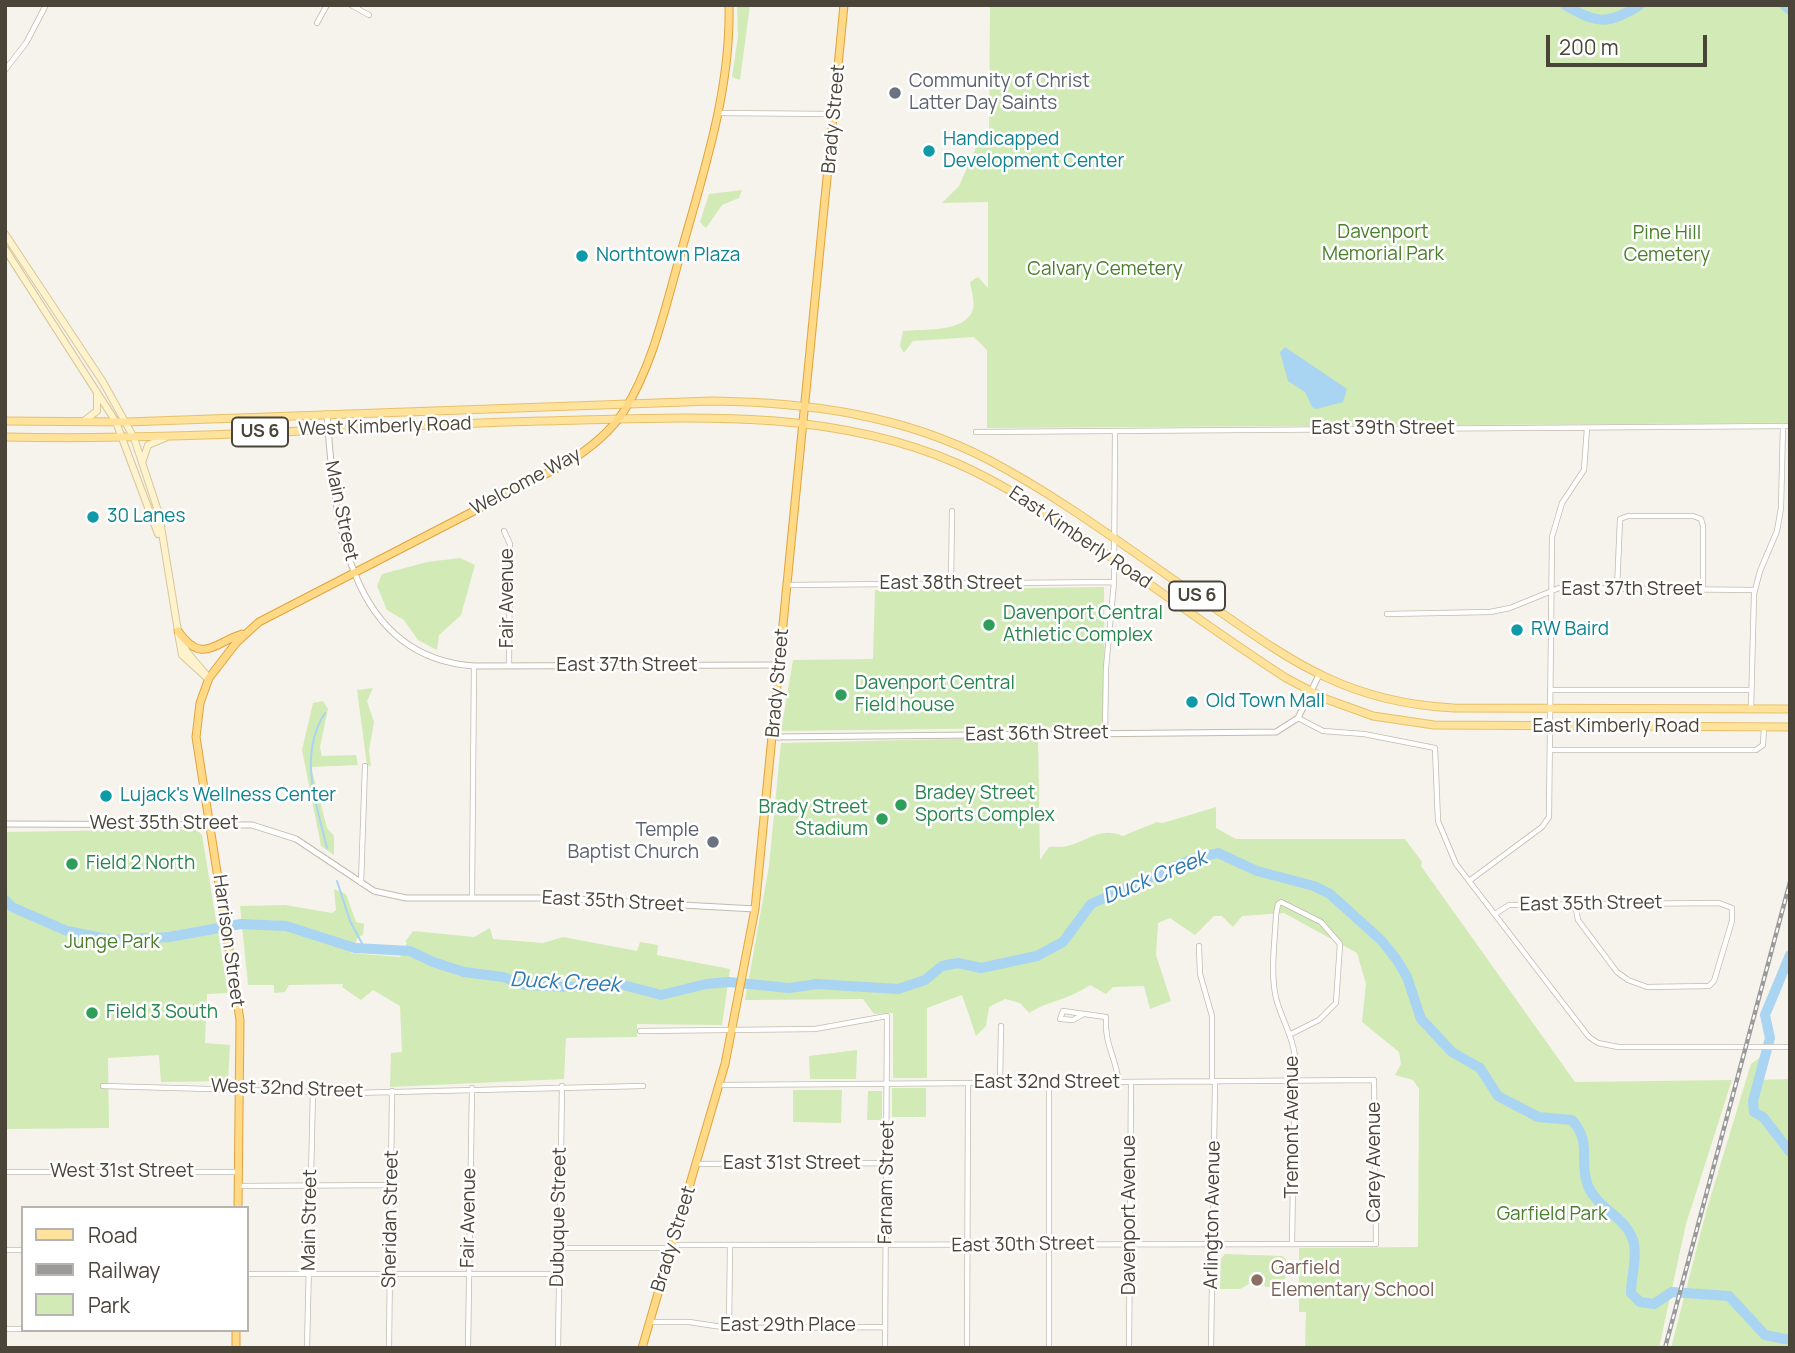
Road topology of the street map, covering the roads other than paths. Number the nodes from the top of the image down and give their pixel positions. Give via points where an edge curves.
1 (46, 5) edge
2 (327, 5) edge
3 (351, 5) edge
4 (729, 5) edge
5 (844, 5) edge
6 (369, 15) dead end
7 (317, 23) dead end
8 (5, 70) edge
9 (718, 113) junction
10 (834, 114) junction
11 (5, 234) edge
12 (5, 249) edge
13 (94, 385) junction
14 (628, 403) junction
15 (805, 406) junction
16 (514, 407) junction
17 (327, 414) junction
18 (617, 419) junction
19 (5, 421) edge
20 (83, 422) junction
21 (116, 422) junction
22 (127, 422) junction
23 (514, 422) junction
24 (803, 423) junction
25 (1783, 426) junction
26 (1790, 426) edge
27 (1587, 428) junction
28 (328, 429) junction
29 (1115, 431) junction
30 (976, 432) dead end
31 (171, 436) junction
32 (5, 437) edge
33 (122, 438) junction
34 (134, 438) junction
35 (143, 462) junction
36 (952, 511) dead end
37 (505, 531) dead end
38 (1114, 540) junction
39 (163, 545) junction
40 (1114, 559) junction
41 (354, 571) junction
42 (1114, 582) junction
43 (951, 584) junction
44 (787, 585) junction
45 (1617, 589) junction
46 (1703, 589) junction
47 (1755, 590) junction
48 (1551, 591) junction
49 (1388, 614) dead end
50 (178, 632) junction
51 (246, 633) junction
52 (779, 665) junction
53 (474, 666) junction
54 (509, 666) junction
55 (1319, 676) junction
56 (209, 678) junction
57 (1550, 690) junction
58 (1751, 690) junction
59 (1310, 691) junction
60 (1550, 709) junction
61 (1751, 709) junction
62 (1790, 709) edge
63 (1298, 718) junction
64 (1550, 727) junction
65 (1764, 727) junction
66 (1790, 727) edge
67 (1105, 733) junction
68 (773, 737) junction
69 (1550, 750) junction
70 (365, 766) dead end
71 (209, 822) junction
72 (5, 824) edge
73 (1469, 881) junction
74 (362, 884) junction
75 (472, 899) junction
76 (1576, 904) junction
77 (755, 909) junction
78 (1495, 914) junction
79 (1199, 946) dead end
80 (1082, 1015) dead end
81 (1000, 1026) dead end
82 (640, 1031) dead end
83 (732, 1031) junction
84 (1291, 1034) junction
85 (1787, 1047) edge
86 (1294, 1080) junction
87 (1374, 1080) joint
88 (1131, 1082) junction
89 (1213, 1082) junction
90 (1049, 1083) junction
91 (1119, 1083) junction
92 (887, 1084) junction
93 (968, 1084) junction
94 (1000, 1084) junction
95 (720, 1085) junction
96 (103, 1086) dead end
97 (562, 1086) junction
98 (643, 1086) dead end
99 (472, 1088) junction
100 (239, 1090) junction
101 (313, 1091) junction
102 (392, 1091) junction
103 (696, 1164) junction
104 (887, 1164) junction
105 (5, 1172) edge
106 (238, 1172) junction
107 (311, 1185) junction
108 (391, 1185) junction
109 (238, 1186) junction
110 (238, 1206) edge
111 (1130, 1244) junction
112 (1213, 1244) junction
113 (1292, 1244) junction
114 (1376, 1244) joint
115 (730, 1245) junction
116 (1050, 1245) junction
117 (886, 1246) junction
118 (967, 1246) junction
119 (670, 1247) junction
120 (558, 1248) junction
121 (248, 1274) edge
122 (309, 1274) junction
123 (390, 1274) junction
124 (468, 1274) junction
125 (558, 1274) junction
126 (649, 1322) junction
127 (885, 1327) junction
128 (729, 1328) junction
129 (307, 1348) edge
130 (389, 1348) edge
131 (468, 1348) edge
132 (558, 1348) edge
133 (642, 1348) edge
134 (885, 1348) edge
135 (967, 1348) edge
136 (1049, 1348) edge
137 (1129, 1348) edge
138 (1211, 1348) edge

1 - 8 street
2 - 7 street
3 - 6 street
4 - 9 highway, Welcome Way via 727,73
5 - 10 highway, Brady Street
9 - 10 street
9 - 14 highway, Welcome Way via 655,342
10 - 15 highway, Brady Street
11 - 22 main road
12 - 13 main road
13 - 20 main road via 98,408
13 - 21 main road
14 - 15 main road, East Kimberly Road / US 6
14 - 16 main road, East Kimberly Road / US 6
14 - 18 highway, Welcome Way
15 - 24 highway, Brady Street
15 - 38 main road, East Kimberly Road / US 6 via 888,421 945,441 1014,474
16 - 17 main road, West Kimberly Road / US 6
16 - 23 street
17 - 22 main road, West Kimberly Road / US 6
17 - 28 street, Main Street
18 - 23 main road, East Kimberly Road / US 6
18 - 24 main road, East Kimberly Road / US 6 via 718,417
18 - 41 highway, Welcome Way via 595,444 565,464
19 - 20 main road, West Kimberly Road / US 6
20 - 21 main road, West Kimberly Road / US 6
21 - 22 main road, West Kimberly Road / US 6
21 - 33 main road
22 - 34 main road
23 - 28 main road, West Kimberly Road / US 6
24 - 40 main road, East Kimberly Road / US 6 via 856,432 954,462 994,481
24 - 44 highway, Brady Street
25 - 26 street, East 39th Street
25 - 27 street, East 39th Street
25 - 47 street via 1781,508
27 - 29 street, East 39th Street
27 - 48 street via 1584,470 1555,518
28 - 31 main road, West Kimberly Road / US 6
28 - 41 street, Main Street via 332,484
29 - 30 street, East 39th Street
29 - 38 street
31 - 34 main road, West Kimberly Road / US 6
31 - 35 main road via 148,445
32 - 33 main road, West Kimberly Road / US 6
33 - 34 main road, West Kimberly Road / US 6
33 - 39 main road
34 - 35 main road
35 - 39 main road
36 - 43 street
37 - 54 street, Fair Avenue via 510,544
38 - 40 street
38 - 55 main road, East Kimberly Road / US 6
39 - 50 main road
40 - 42 street
40 - 59 main road, East Kimberly Road / US 6
41 - 51 highway, Welcome Way via 279,610
41 - 53 street, Main Street via 369,605 389,631 412,649 439,661
42 - 43 street, East 38th Street
42 - 67 street
43 - 44 street, East 38th Street
44 - 52 highway, Brady Street
45 - 46 street, East 37th Street
45 - 46 street via 1620,519 1628,516 1701,519
45 - 48 street, East 37th Street
46 - 47 street, East 37th Street
47 - 58 street
48 - 49 street, East 37th Street via 1490,612
48 - 57 street
50 - 51 highway via 192,648 212,649
50 - 56 main road via 182,655
51 - 56 highway, Welcome Way
52 - 54 street, East 37th Street
52 - 68 highway, Brady Street
53 - 54 street, East 37th Street
53 - 75 street
55 - 59 street
55 - 60 main road, East Kimberly Road / US 6 via 1361,693 1408,704
56 - 71 highway, Harrison Street via 196,737
57 - 58 street
57 - 60 street
58 - 61 street
59 - 63 street
59 - 64 main road, East Kimberly Road / US 6 via 1393,720 1459,727
60 - 61 main road, East Kimberly Road / US 6
60 - 64 street
61 - 62 main road, East Kimberly Road / US 6
63 - 67 street, East 36th Street via 1276,732
63 - 73 street via 1323,731 1433,746 1441,833
64 - 65 main road, East Kimberly Road / US 6
64 - 69 street
65 - 66 main road, East Kimberly Road / US 6
65 - 69 street via 1760,749
67 - 68 street, East 36th Street
68 - 77 highway, Brady Street
69 - 73 street via 1546,823
70 - 74 street
71 - 72 street, West 35th Street
71 - 74 street, West 35th Street via 252,825 286,834
71 - 100 highway, Harrison Street via 240,1020
73 - 78 street
74 - 75 street, West 35th Street via 406,898
75 - 77 street, East 35th Street via 556,898
76 - 76 street, East 35th Street via 1578,920 1622,977 1647,987 1709,986 1732,908 1725,903
76 - 78 street, East 35th Street via 1509,905
77 - 83 highway, Brady Street
78 - 85 street via 1598,1043 1618,1047
79 - 89 street, Arlington Avenue via 1200,975 1212,1016
80 - 91 street via 1106,1017 1106,1043 1117,1065
81 - 94 street
82 - 83 street
83 - 92 street, Farnam Street via 815,1029 887,1016
83 - 95 highway, Brady Street
84 - 84 street, Tremont Avenue via 1319,1020 1336,1003 1340,944 1328,929 1283,902 1278,904 1276,998
84 - 86 street, Tremont Avenue
86 - 87 street, East 32nd Street
86 - 89 street, East 32nd Street
86 - 113 street, Tremont Avenue
87 - 114 street, Carey Avenue
88 - 89 street, East 32nd Street
88 - 91 street, East 32nd Street
88 - 111 street, Davenport Avenue
89 - 112 street, Arlington Avenue
90 - 91 street, East 32nd Street
90 - 94 street, East 32nd Street
90 - 116 street
92 - 93 street, East 32nd Street
92 - 95 street, East 32nd Street
92 - 104 street, Farnam Street
93 - 94 street, East 32nd Street
93 - 118 street
95 - 103 highway, Brady Street
96 - 100 street, West 32nd Street
97 - 98 street
97 - 99 street
97 - 120 street, Dubuque Street
99 - 102 street, West 32nd Street
99 - 124 street, Fair Avenue
100 - 101 street, West 32nd Street
100 - 106 highway, Harrison Street
101 - 102 street, West 32nd Street
101 - 107 street, Main Street
102 - 108 street, Sheridan Street
103 - 104 street, East 31st Street
103 - 119 highway, Brady Street
104 - 117 street, Farnam Street
105 - 106 street, West 31st Street
106 - 109 highway, Harrison Street
107 - 108 street
107 - 109 street
107 - 122 street, Main Street
108 - 123 street, Sheridan Street
109 - 110 highway, Harrison Street
111 - 112 street, East 30th Street
111 - 116 street, East 30th Street
111 - 137 street, Davenport Avenue
112 - 113 street, East 30th Street
112 - 138 street, Arlington Avenue
113 - 114 street, East 30th Street
115 - 117 street, East 30th Street
115 - 119 street, East 30th Street
115 - 128 street
116 - 118 street, East 30th Street
116 - 136 street
117 - 118 street, East 30th Street
117 - 127 street, Farnam Street
118 - 135 street
119 - 120 street, East 30th Street
119 - 126 highway, Brady Street
120 - 125 street, Dubuque Street
121 - 122 street
122 - 123 street
122 - 129 street, Main Street
123 - 124 street
123 - 130 street, Sheridan Street
124 - 125 street
124 - 131 street, Fair Avenue
125 - 132 street, Dubuque Street
126 - 128 street, East 29th Place
126 - 133 highway, Brady Street
127 - 128 street, East 29th Place
127 - 134 street, Farnam Street

